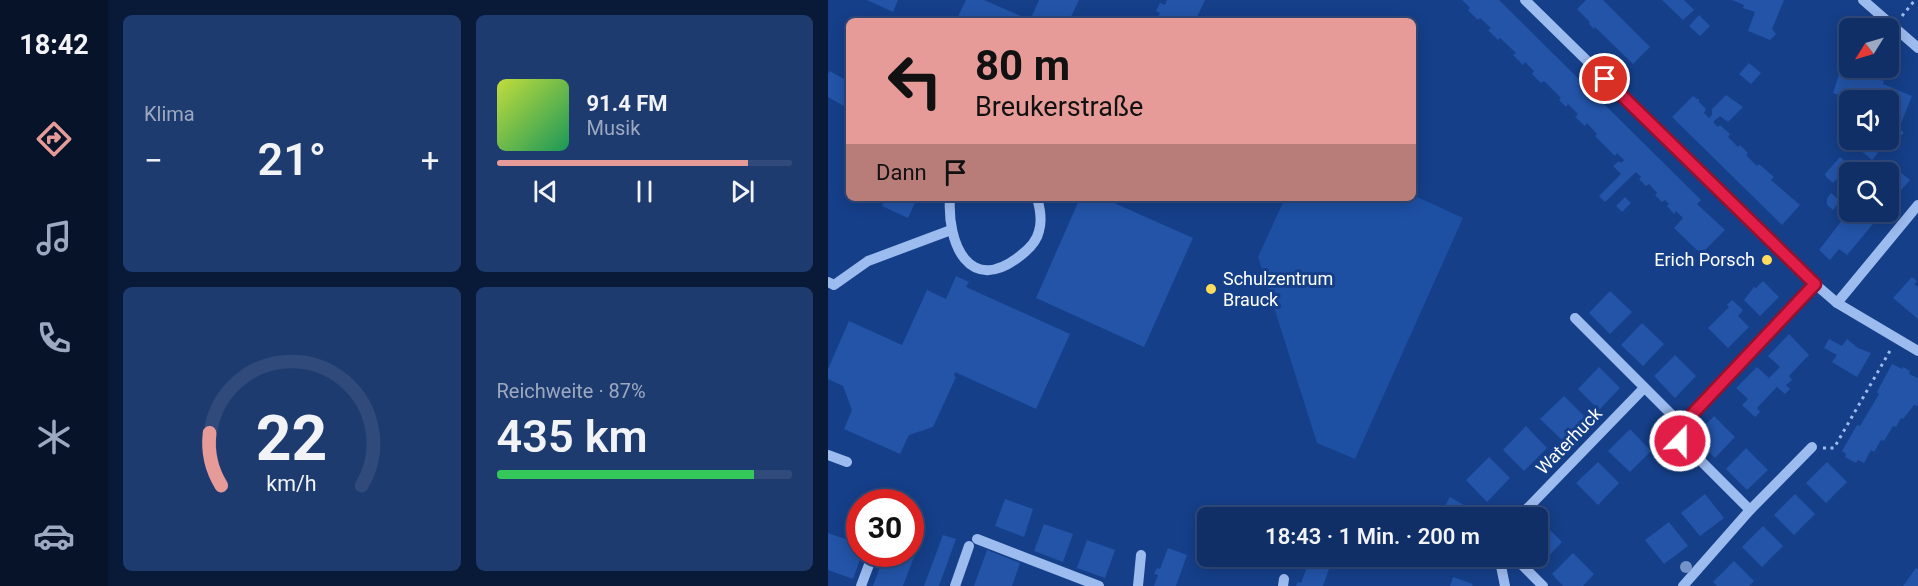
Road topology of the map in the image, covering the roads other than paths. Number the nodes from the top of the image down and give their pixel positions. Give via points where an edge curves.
1 (1525, 0) edge
2 (1863, 0) edge
3 (1918, 48) edge
4 (950, 201) edge
5 (1037, 201) edge
6 (1918, 205) edge
7 (951, 230) junction
8 (828, 282) edge
9 (1815, 284) junction
10 (1837, 303) junction
11 (1575, 318) dead end
12 (1918, 351) edge
13 (1644, 388) junction
14 (1682, 425) junction
15 (1812, 447) road end
16 (828, 455) edge
17 (848, 462) dead end
18 (1529, 507) edge
19 (1750, 510) junction
20 (1141, 555) dead end
21 (868, 567) edge
22 (1501, 567) edge
23 (1525, 567) edge
24 (861, 586) edge
25 (955, 586) edge
26 (1099, 586) edge
27 (1138, 586) edge
28 (1505, 586) edge
29 (1543, 586) edge
30 (1683, 586) edge

1 - 9 street
2 - 3 street
4 - 7 street
5 - 7 street via 1040,226 1034,242 1011,263 995,270 965,261
6 - 10 street
7 - 8 street via 868,261 834,285
9 - 10 street
9 - 14 street
10 - 12 street
11 - 13 street
13 - 14 street
13 - 18 street, Waterhuck
14 - 19 street via 1680,441
15 - 19 street
16 - 17 street
19 - 30 street
20 - 27 street
21 - 24 street
22 - 28 street
23 - 29 street
25 - 26 street via 974,542

